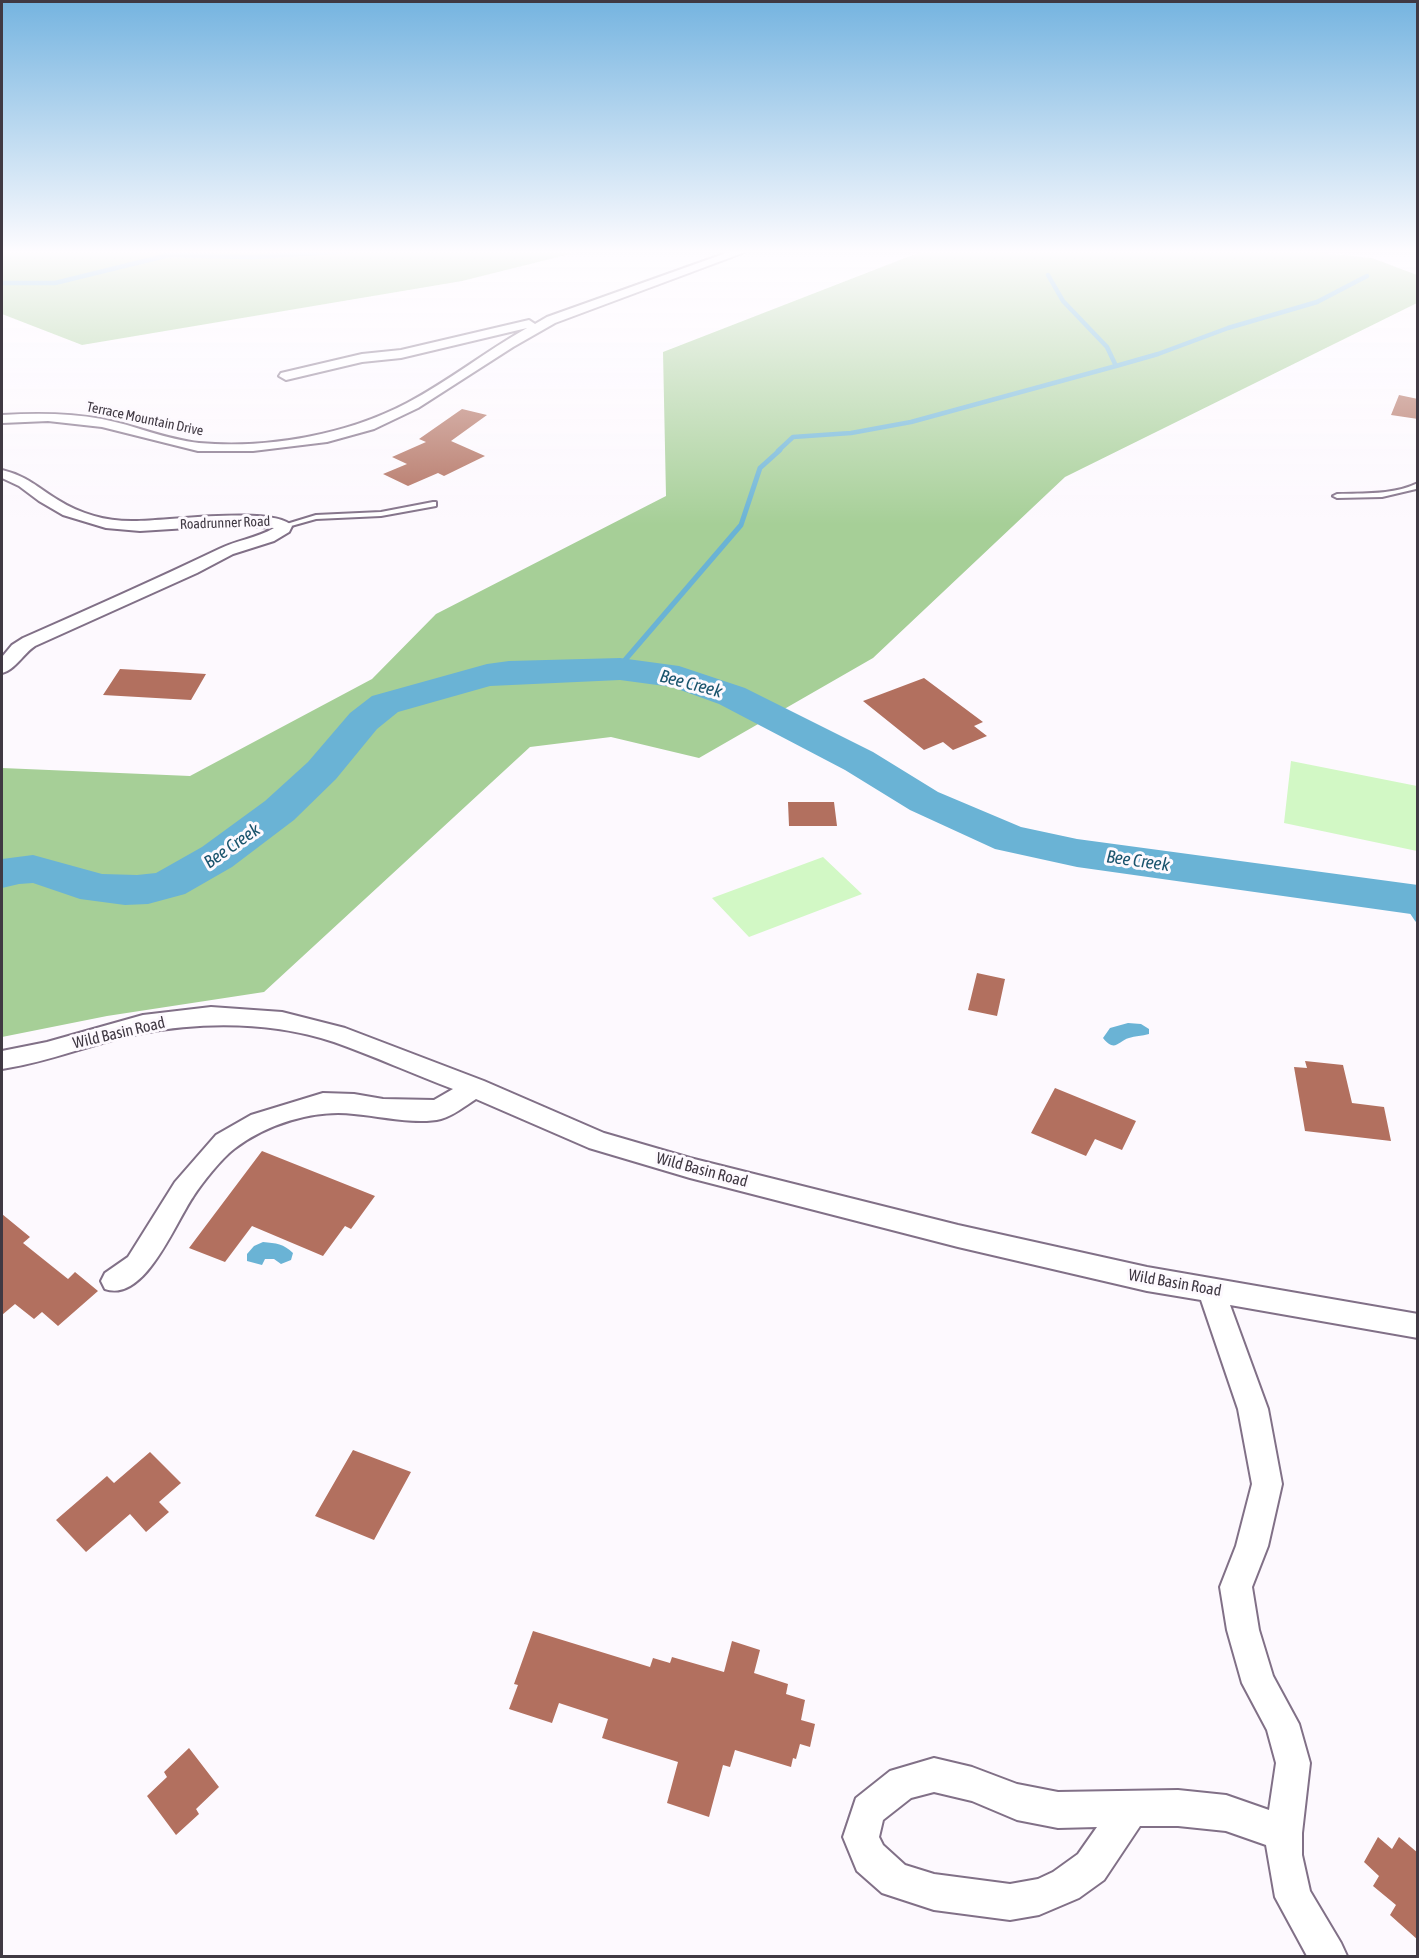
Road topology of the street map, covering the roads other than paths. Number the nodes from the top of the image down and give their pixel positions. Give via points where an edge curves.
1 (448, 342) edge
2 (511, 342) edge
3 (286, 376) dead end
4 (2, 419) edge
5 (2, 474) edge
6 (1418, 485) edge
7 (1337, 496) dead end
8 (433, 504) dead end
9 (284, 526) junction
10 (2, 668) edge
11 (2, 1060) edge
12 (475, 1088) junction
13 (115, 1281) dead end
14 (1211, 1290) junction
15 (1418, 1326) edge
16 (1131, 1809) junction
17 (1284, 1833) junction
18 (1328, 1956) edge

1 - 3 street
2 - 4 street, Terrace Mountain Drive via 413,405 369,426 327,438 253,447 198,447 102,423 48,417
5 - 9 street, Roadrunner Road via 28,483 50,503 89,520 125,526 163,526 260,519 278,521
6 - 7 lane via 1382,495
8 - 9 lane via 381,514 316,517
9 - 10 street, Roadrunner Road via 268,538 227,550 29,642
11 - 12 street, Wild Basin Road via 46,1052 143,1024 211,1016 282,1021 337,1034
12 - 13 street via 438,1110 323,1103 260,1122 225,1142 184,1189 138,1265
12 - 14 street, Wild Basin Road via 598,1141 690,1168 958,1236
14 - 15 street, Wild Basin Road
14 - 17 street via 1253,1409 1267,1484 1252,1546 1236,1587 1243,1630 1259,1683 1282,1724 1293,1763
16 - 16 street via 1058,1810 1017,1802 972,1784 934,1775 902,1783 868,1810 861,1837 870,1858 895,1880 934,1892 1010,1902 1039,1897 1066,1885 1091,1867
16 - 17 street via 1226,1813
17 - 18 street via 1284,1855 1293,1897

